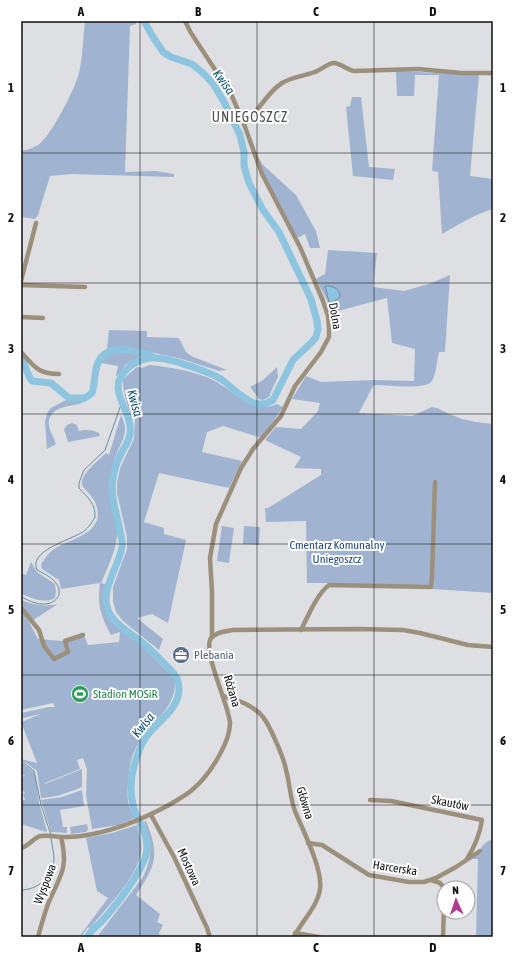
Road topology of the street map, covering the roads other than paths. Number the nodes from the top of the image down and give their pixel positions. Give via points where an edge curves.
1 (185, 21) edge
2 (493, 72) edge
3 (244, 124) junction
4 (36, 223) dead end
5 (21, 281) edge
6 (21, 285) edge
7 (85, 287) dead end
8 (21, 318) edge
9 (43, 318) dead end
10 (21, 352) edge
11 (59, 374) dead end
12 (435, 482) dead end
13 (21, 608) edge
14 (301, 630) junction
15 (83, 635) dead end
16 (212, 637) junction
17 (493, 647) edge
18 (223, 696) junction
19 (370, 800) dead end
20 (148, 816) junction
21 (61, 837) junction
22 (308, 843) junction
23 (21, 848) edge
24 (480, 851) dead end
25 (464, 862) junction
26 (431, 880) junction
27 (436, 882) edge
28 (444, 920) edge
29 (294, 935) edge
30 (38, 937) edge
31 (210, 937) edge
32 (319, 937) edge
33 (443, 937) edge

1 - 3 street, Dolna via 231,94
2 - 3 street via 354,71 337,63 332,64 282,83
3 - 16 street, Dolna via 262,174 300,248 323,301 328,316 329,337 295,386 281,416 241,468 216,524 210,558
4 - 5 street
6 - 7 street
8 - 9 street
10 - 11 street via 41,372
12 - 14 street via 431,587 329,585
13 - 15 street via 40,630 44,646 54,659 68,652 65,641
14 - 16 street via 233,630
14 - 17 street via 403,630 468,645
16 - 18 street, Różana via 209,652
18 - 20 street, Różana via 229,715 230,730 218,759 194,789
18 - 22 street, Główna via 247,705 264,719 284,761 291,796
19 - 25 street, Skautów via 391,801 482,820 473,850
20 - 21 street, Różana via 94,834
20 - 31 street, Mostowa via 174,857
21 - 23 street, Różana via 39,836
21 - 30 street, Wyspowa via 65,859 63,871 45,911
22 - 26 street, Harcerska via 322,845 369,875 409,882
22 - 29 street, Główna via 319,876 320,889 312,908
24 - 25 street, Harcerska
25 - 26 street, Harcerska
26 - 27 street
28 - 33 street
29 - 32 street

